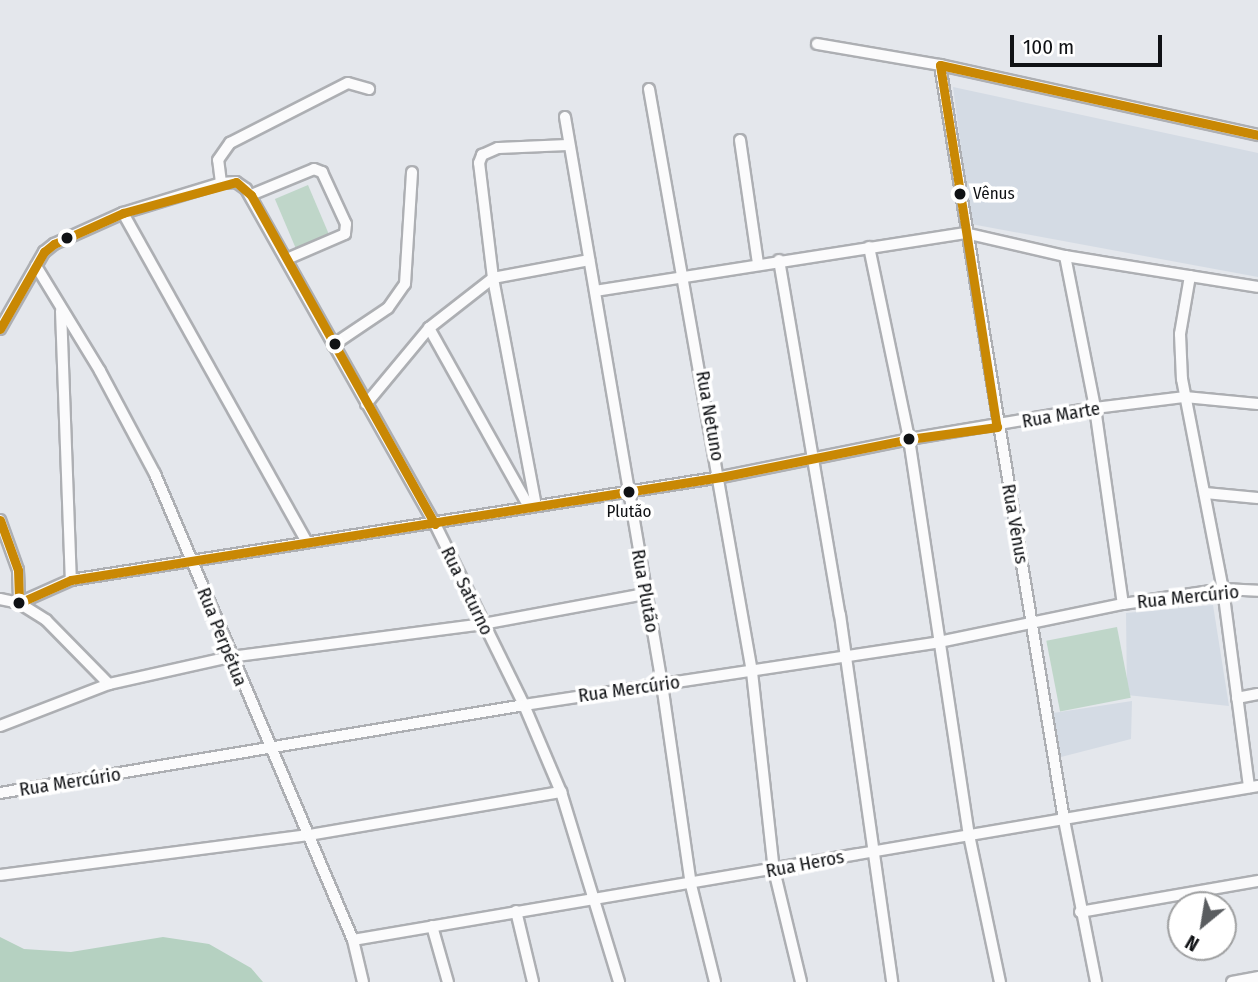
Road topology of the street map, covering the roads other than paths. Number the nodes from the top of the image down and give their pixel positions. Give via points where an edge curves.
1 (817, 44) dead end
2 (940, 65) junction
3 (369, 89) dead end
4 (649, 89) dead end
5 (565, 117) dead end
6 (1258, 135) edge
7 (740, 140) dead end
8 (568, 145) junction
9 (412, 172) dead end
10 (221, 183) junction
11 (251, 195) junction
12 (123, 213) junction
13 (965, 233) junction
14 (869, 247) junction
15 (1065, 256) junction
16 (287, 259) junction
17 (589, 260) junction
18 (779, 260) junction
19 (758, 264) junction
20 (36, 266) junction
21 (1191, 276) junction
22 (684, 277) junction
23 (493, 278) junction
24 (1258, 287) edge
25 (595, 291) junction
26 (61, 311) junction
27 (429, 328) junction
28 (0, 329) edge
29 (333, 345) junction
30 (1185, 397) junction
31 (366, 404) junction
32 (1258, 404) edge
33 (1095, 408) junction
34 (997, 427) junction
35 (909, 439) junction
36 (813, 457) junction
37 (721, 477) junction
38 (629, 491) junction
39 (1205, 493) junction
40 (1258, 498) edge
41 (532, 506) junction
42 (0, 520) edge
43 (435, 524) junction
44 (307, 542) junction
45 (191, 559) junction
46 (71, 580) junction
47 (1223, 589) junction
48 (1258, 591) edge
49 (645, 594) junction
50 (0, 599) edge
51 (19, 603) junction
52 (1123, 604) junction
53 (483, 624) junction
54 (1033, 624) junction
55 (939, 642) junction
56 (846, 656) junction
57 (230, 657) junction
58 (752, 672) junction
59 (109, 684) junction
60 (662, 684) junction
61 (1258, 694) edge
62 (1237, 698) junction
63 (524, 705) junction
64 (0, 726) edge
65 (269, 751) junction
66 (1254, 786) edge
67 (561, 792) junction
68 (0, 793) edge
69 (1064, 820) junction
70 (309, 835) junction
71 (969, 835) junction
72 (870, 852) junction
73 (774, 870) junction
74 (0, 875) edge
75 (1258, 881) edge
76 (691, 885) junction
77 (598, 900) junction
78 (516, 911) junction
79 (1080, 912) junction
80 (432, 926) junction
81 (352, 940) junction
82 (1258, 977) edge
83 (363, 982) edge
84 (447, 982) edge
85 (533, 982) edge
86 (620, 982) edge
87 (715, 982) edge
88 (801, 982) edge
89 (892, 982) edge
90 (1000, 982) edge
91 (1096, 982) edge
92 (1232, 982) edge

1 - 2 street
2 - 6 street
2 - 13 street, Rua Vênus
3 - 10 street via 348,83 230,143 218,160
4 - 22 street, Rua Netuno
5 - 8 street, Rua Plutão
7 - 19 street
8 - 17 street, Rua Plutão
8 - 23 street via 498,148 482,155 479,163
9 - 29 street via 405,284 388,308
10 - 11 street, Rua Saturno via 236,182
10 - 12 street
11 - 16 street, Rua Saturno
11 - 16 street via 316,168 322,172 346,224 345,234
12 - 20 street via 54,244
12 - 44 street
13 - 14 street
13 - 15 street
13 - 34 street, Rua Vênus
14 - 18 street
14 - 35 street
15 - 21 street
15 - 33 street
16 - 29 street, Rua Saturno
17 - 23 street
17 - 25 street, Rua Plutão
18 - 19 street
18 - 36 street
19 - 22 street
20 - 26 street, Rua Perpétua
20 - 28 street
21 - 24 street
21 - 30 street via 1180,334
22 - 25 street
22 - 37 street, Rua Netuno
23 - 27 street
23 - 41 street
25 - 38 street, Rua Plutão
26 - 45 street, Rua Perpétua via 130,427
26 - 46 street
27 - 31 street
27 - 41 street
29 - 31 street, Rua Saturno
30 - 32 street, Rua Marte
30 - 33 street, Rua Marte
30 - 39 street
31 - 43 street, Rua Saturno
33 - 34 street, Rua Marte
33 - 52 street
34 - 35 street, Rua Marte
34 - 54 street, Rua Vênus
35 - 36 street, Rua Marte
35 - 55 street
36 - 37 street, Rua Marte
36 - 56 street
37 - 38 street, Rua Marte
37 - 58 street, Rua Netuno
38 - 41 street, Rua Marte
38 - 49 street, Rua Plutão
39 - 40 street
39 - 47 street
41 - 43 street, Rua Marte
42 - 51 street via 18,570
43 - 44 street, Rua Marte
43 - 53 street, Rua Saturno
44 - 45 street, Rua Marte
45 - 46 street, Rua Marte
45 - 57 street, Rua Perpétua
46 - 51 street, Rua Marte
47 - 48 street, Rua Mercúrio
47 - 52 street, Rua Mercúrio
47 - 62 street
49 - 53 street
49 - 60 street, Rua Plutão
50 - 51 street
51 - 59 street via 76,646
52 - 54 street, Rua Mercúrio
53 - 57 street
53 - 63 street, Rua Saturno
54 - 55 street, Rua Mercúrio
54 - 69 street, Rua Vênus
55 - 56 street, Rua Mercúrio
55 - 71 street
56 - 58 street, Rua Mercúrio
56 - 72 street
57 - 59 street
57 - 65 street, Rua Perpétua
58 - 60 street, Rua Mercúrio
58 - 73 street, Rua Netuno
59 - 64 street
60 - 63 street, Rua Mercúrio
60 - 76 street, Rua Plutão
61 - 62 street
62 - 66 street
63 - 65 street, Rua Mercúrio
63 - 67 street, Rua Saturno
65 - 68 street, Rua Mercúrio
65 - 70 street, Rua Perpétua
66 - 69 street, Rua Heros
67 - 70 street
67 - 77 street, Rua Saturno
69 - 71 street, Rua Heros
69 - 79 street, Rua Vênus
70 - 74 street
70 - 81 street, Rua Perpétua
71 - 72 street, Rua Heros
71 - 90 street
72 - 73 street, Rua Heros
72 - 89 street
73 - 76 street, Rua Heros
73 - 88 street, Rua Netuno
75 - 79 street
76 - 77 street, Rua Heros
76 - 87 street, Rua Plutão
77 - 78 street, Rua Heros
77 - 86 street, Rua Saturno
78 - 80 street, Rua Heros
78 - 85 street
79 - 91 street, Rua Vênus
80 - 81 street, Rua Heros
80 - 84 street
81 - 83 street, Rua Perpétua
82 - 92 street

